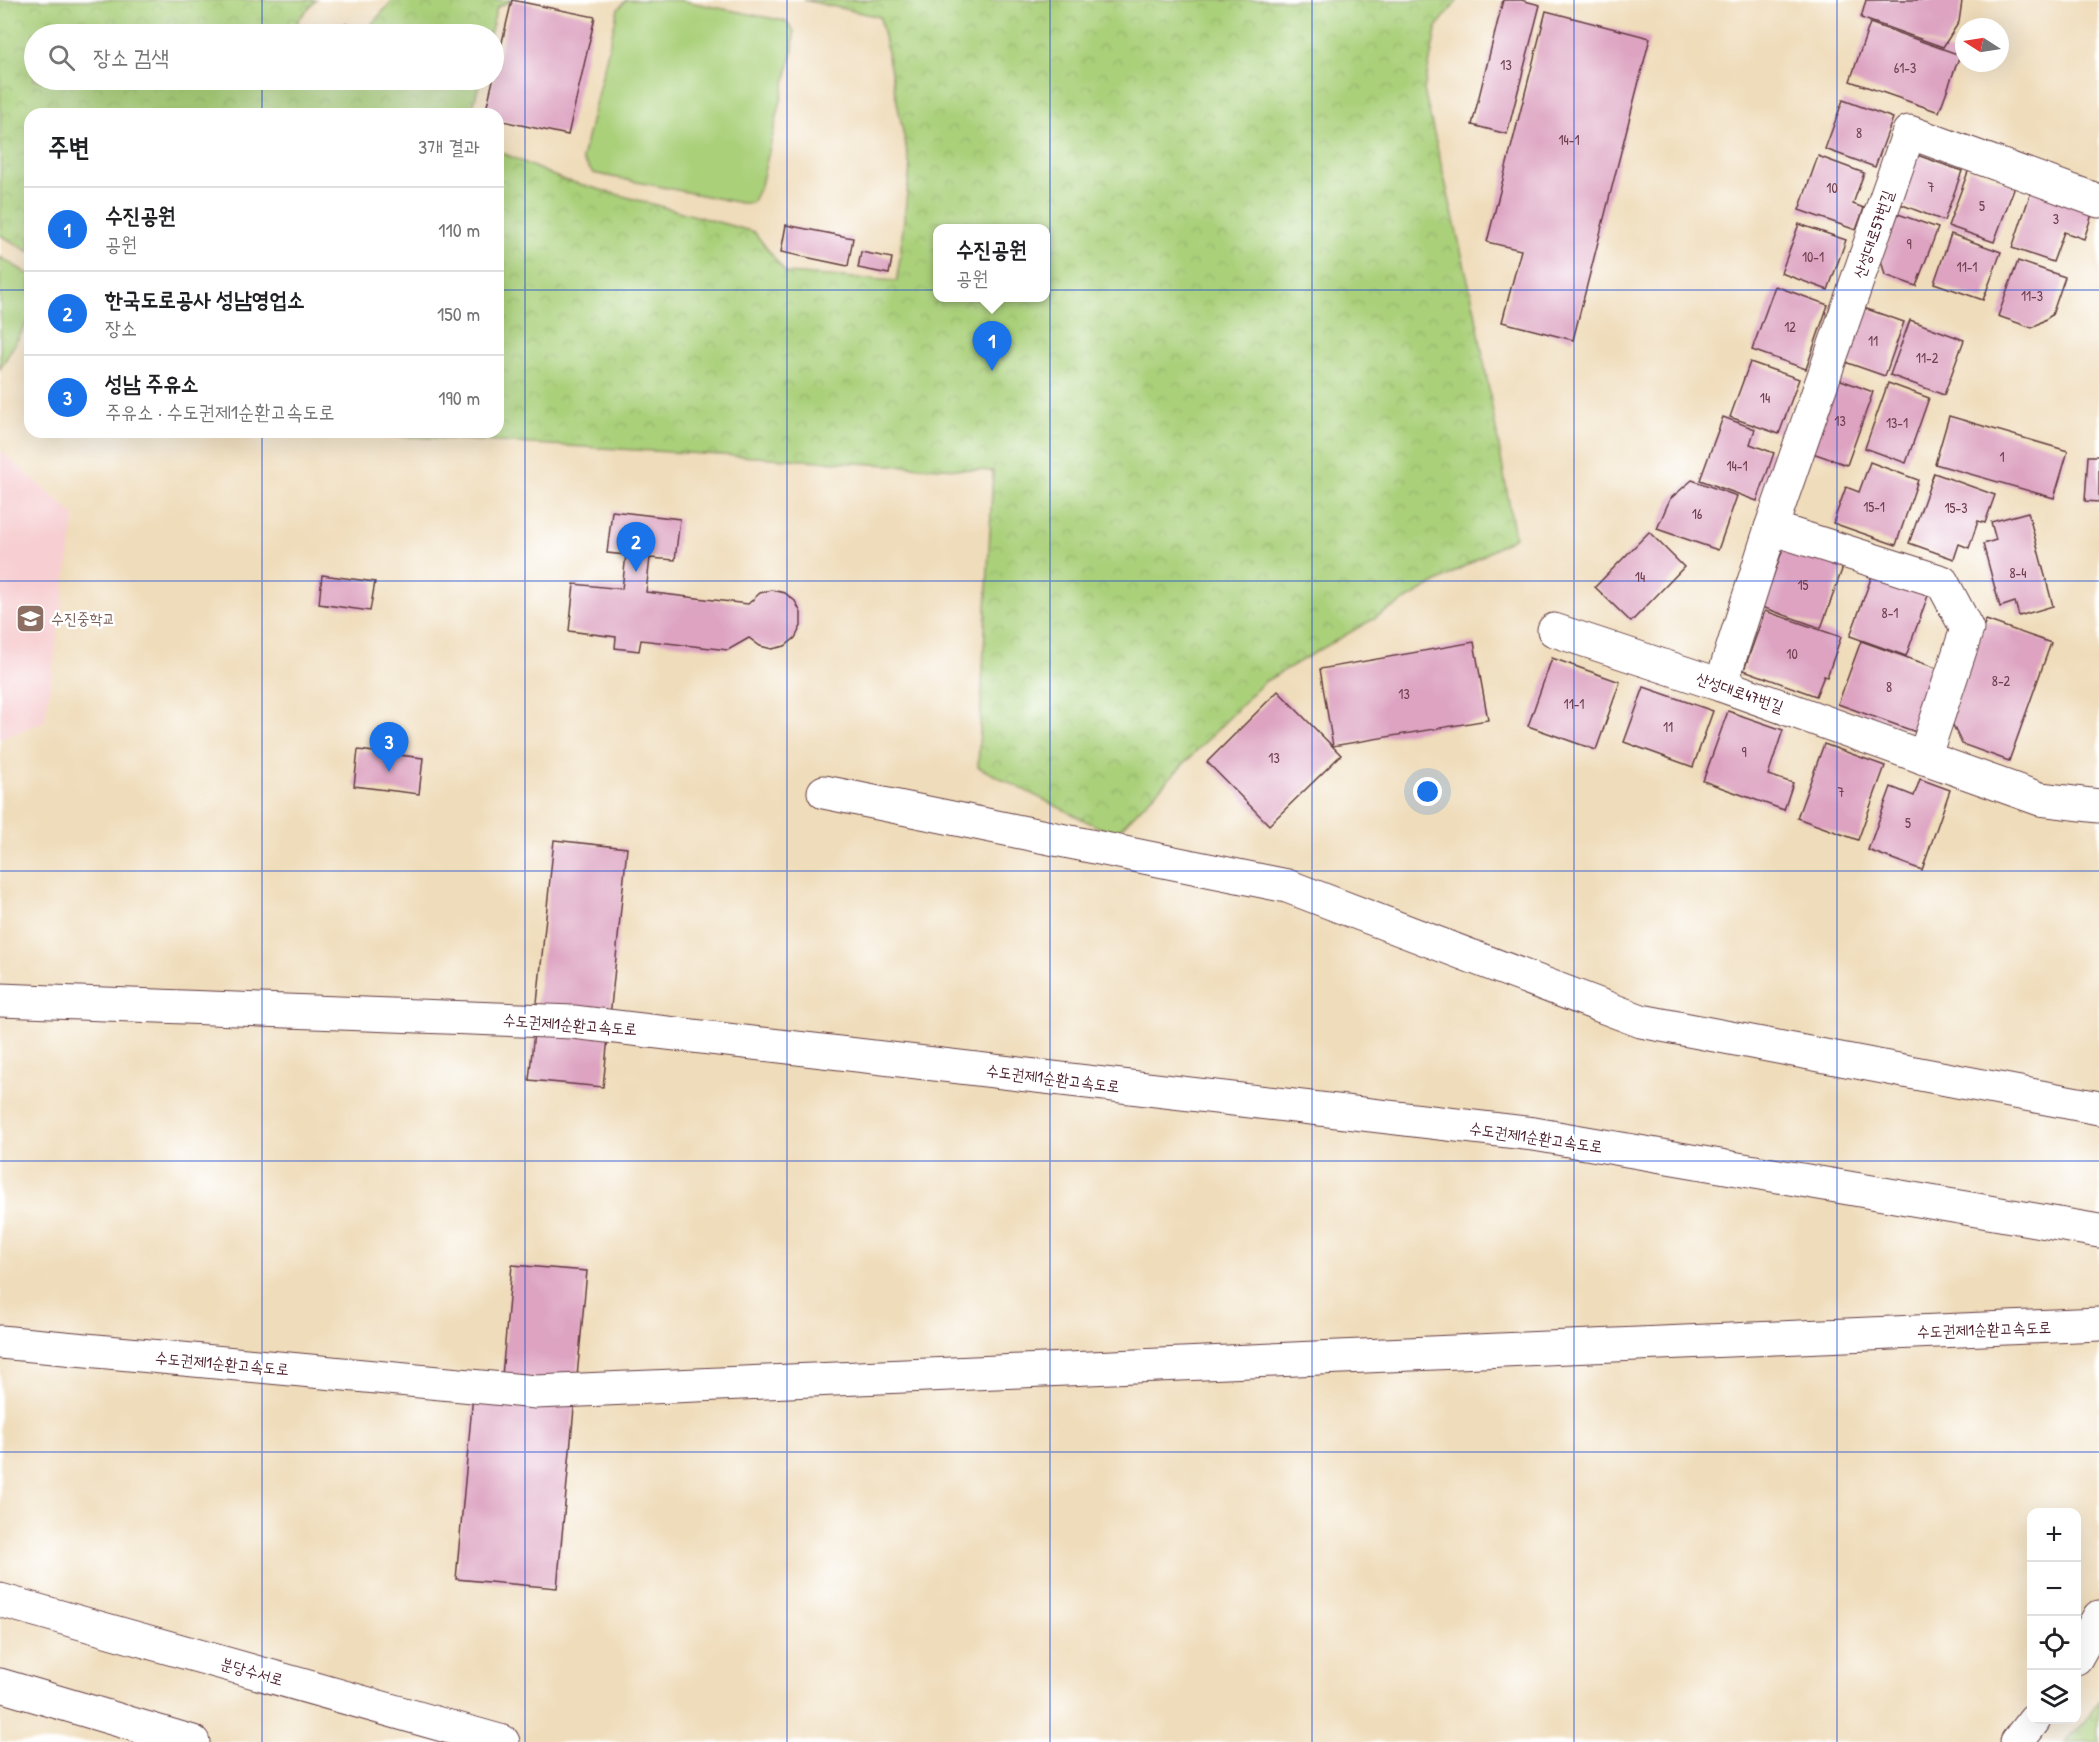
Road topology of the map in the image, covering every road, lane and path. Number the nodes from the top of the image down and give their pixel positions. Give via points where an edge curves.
1 (2099, 201) edge
2 (1771, 528) junction
3 (1554, 630) dead end
4 (1721, 685) junction
5 (1924, 758) junction
6 (824, 792) dead end
7 (2099, 806) edge
8 (0, 1000) edge
9 (2099, 1108) edge
10 (2099, 1231) edge
11 (2099, 1324) edge
12 (0, 1342) edge
13 (0, 1600) edge
14 (2099, 1617) edge
15 (2081, 1649) edge
16 (0, 1685) edge
17 (2030, 1724) edge
18 (193, 1742) edge
19 (503, 1742) edge
20 (2017, 1742) edge

1 - 2 main road, 산성대로57번길 via 1909,132
2 - 4 main road, 산성대로57번길
2 - 5 main road via 1942,582 1967,629
3 - 4 main road, 산성대로47번길
4 - 5 main road, 산성대로47번길
5 - 7 main road, 산성대로47번길 via 2040,799
6 - 9 main road via 1287,886 1641,1021
8 - 10 main road, 수도권제1순환고속도로 via 573,1022 1534,1134
11 - 12 main road, 수도권제1순환고속도로 via 536,1392
13 - 19 main road, 분당수서로
14 - 15 main road
16 - 18 main road
17 - 20 main road

